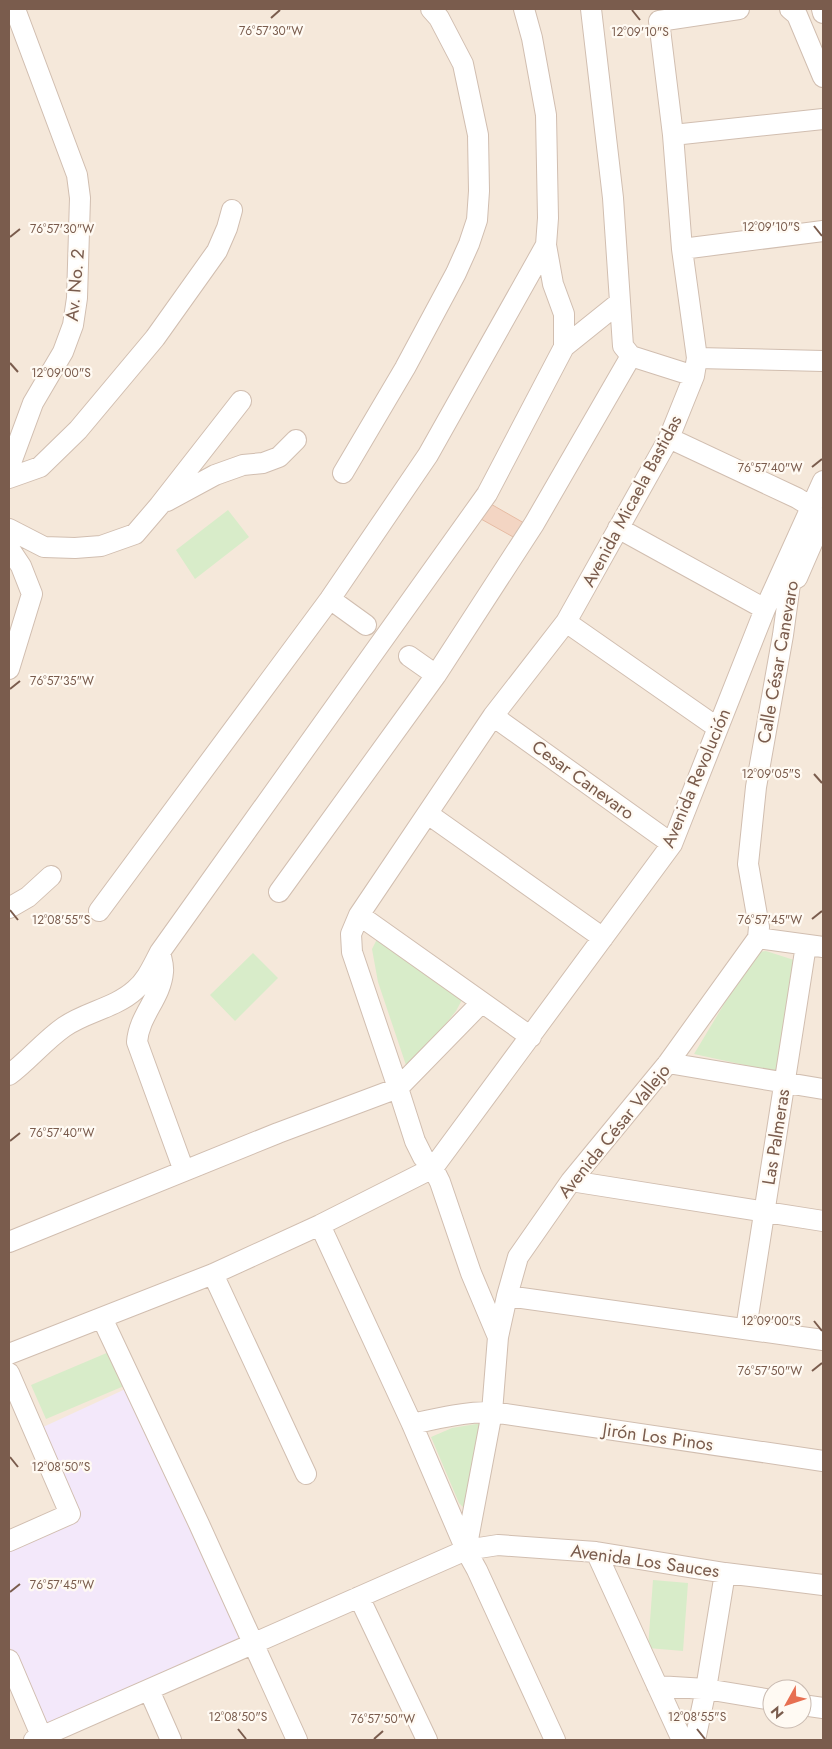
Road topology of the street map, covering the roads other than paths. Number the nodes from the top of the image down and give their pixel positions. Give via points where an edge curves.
1 (15, 9) edge
2 (431, 9) edge
3 (524, 9) edge
4 (591, 9) edge
5 (739, 9) edge
6 (822, 9) edge
7 (793, 12) edge
8 (823, 13) edge
9 (823, 77) edge
10 (823, 119) edge
11 (673, 134) junction
12 (232, 210) dead end
13 (823, 231) edge
14 (546, 245) junction
15 (682, 249) junction
16 (620, 302) junction
17 (564, 347) junction
18 (631, 356) junction
19 (823, 361) edge
20 (696, 367) junction
21 (241, 401) dead end
22 (669, 438) junction
23 (296, 440) dead end
24 (9, 468) edge
25 (343, 473) dead end
26 (9, 478) edge
27 (823, 481) edge
28 (159, 506) junction
29 (817, 512) edge
30 (618, 528) junction
31 (9, 529) edge
32 (9, 548) edge
33 (330, 599) junction
34 (765, 609) junction
35 (566, 622) junction
36 (366, 625) dead end
37 (409, 656) dead end
38 (9, 668) edge
39 (436, 675) junction
40 (494, 716) junction
41 (718, 728) junction
42 (428, 814) junction
43 (672, 844) junction
44 (51, 876) dead end
45 (279, 892) dead end
46 (9, 908) edge
47 (99, 910) dead end
48 (359, 915) junction
49 (603, 938) junction
50 (758, 938) junction
51 (815, 946) edge
52 (160, 952) junction
53 (481, 1003) junction
54 (531, 1037) junction
55 (668, 1063) junction
56 (9, 1076) edge
57 (785, 1082) junction
58 (398, 1088) junction
59 (823, 1089) edge
60 (433, 1168) junction
61 (184, 1171) junction
62 (571, 1181) junction
63 (764, 1212) junction
64 (823, 1221) edge
65 (320, 1225) junction
66 (9, 1242) edge
67 (213, 1274) junction
68 (507, 1296) junction
69 (102, 1318) junction
70 (746, 1329) junction
71 (498, 1337) junction
72 (823, 1340) edge
73 (9, 1354) edge
74 (9, 1373) edge
75 (492, 1412) junction
76 (412, 1424) junction
77 (823, 1461) edge
78 (306, 1474) dead end
79 (9, 1541) edge
80 (466, 1550) junction
81 (596, 1552) junction
82 (725, 1573) junction
83 (823, 1585) edge
84 (360, 1597) junction
85 (253, 1644) junction
86 (9, 1660) edge
87 (657, 1686) junction
88 (706, 1689) junction
89 (149, 1690) junction
90 (762, 1698) edge
91 (40, 1739) edge
92 (170, 1740) edge
93 (297, 1740) edge
94 (427, 1740) edge
95 (555, 1740) edge
96 (682, 1740) edge
97 (695, 1740) edge

1 - 24 street, Av. No. 2 via 74,167 80,198 77,298 73,325 63,352 33,403
2 - 25 street via 463,64 478,135 476,220 469,244 451,281 405,368
3 - 14 street via 546,115
4 - 16 street via 613,198
5 - 11 street, Avenida Micaela Bastidas via 659,21
6 - 8 street
7 - 9 street
10 - 11 street
11 - 15 street, Avenida Micaela Bastidas
12 - 26 street via 217,251 155,338 78,430 40,467
13 - 15 street
14 - 17 street via 553,284 564,314
14 - 33 street via 428,456
15 - 20 street, Avenida Micaela Bastidas
16 - 17 street
16 - 18 street via 624,346
17 - 52 street via 487,494
18 - 20 street
18 - 39 street via 534,524
19 - 20 street
20 - 22 street, Avenida Micaela Bastidas
21 - 28 street
22 - 29 street via 797,498
22 - 30 street, Avenida Micaela Bastidas
23 - 28 street via 279,457 215,475
27 - 29 street, Avenida Revolución
28 - 31 street via 134,534 101,546 44,547
29 - 34 street, Avenida Revolución
29 - 50 street, Calle César Canevaro via 790,584 756,788 748,864
30 - 34 street
30 - 35 street, Avenida Micaela Bastidas
32 - 38 street via 21,566 32,594
33 - 36 street
33 - 47 street
34 - 41 street, Avenida Revolución
35 - 40 street, Avenida Micaela Bastidas
35 - 41 street
37 - 39 street
39 - 45 street
40 - 42 street, Avenida Micaela Bastidas
40 - 43 street, Cesar Canevaro
41 - 43 street, Avenida Revolución
42 - 48 street, Avenida Micaela Bastidas
42 - 49 street
43 - 49 street, Avenida Revolución
44 - 46 street via 28,897
48 - 53 street
48 - 58 street, Avenida Micaela Bastidas via 351,934 352,952
49 - 54 street, Avenida Revolución
50 - 51 street
50 - 55 street, Avenida César Vallejo
51 - 57 street, Las Palmeras
52 - 56 street via 135,990 62,1028
52 - 61 street via 164,970 159,988 138,1028 137,1042
53 - 54 street
53 - 58 street
54 - 60 street, Avenida Revolución
55 - 57 street
55 - 62 street, Avenida César Vallejo
57 - 59 street
57 - 63 street, Las Palmeras
58 - 60 street, Avenida Micaela Bastidas via 415,1141
58 - 61 street
60 - 65 street
60 - 71 street, Avenida Micaela Bastidas
61 - 66 street
62 - 63 street
62 - 68 street, Avenida César Vallejo via 518,1257
63 - 64 street
63 - 70 street, Las Palmeras
65 - 67 street
65 - 76 street
67 - 69 street
67 - 78 street
68 - 70 street
68 - 71 street, Avenida César Vallejo
69 - 73 street
69 - 85 street
70 - 72 street
71 - 75 street, Avenida César Vallejo
74 - 79 street via 70,1514
75 - 76 street, Jirón Los Pinos via 449,1415
75 - 77 street, Jirón Los Pinos
75 - 80 street, Avenida César Vallejo
76 - 80 street
80 - 81 street, Avenida Los Sauces via 498,1545
80 - 84 street, Avenida Los Sauces
80 - 95 street
81 - 82 street, Avenida Los Sauces
81 - 87 street
82 - 83 street, Avenida Los Sauces
82 - 88 street
84 - 85 street, Avenida Los Sauces
84 - 94 street
85 - 89 street, Avenida Los Sauces
85 - 93 street
86 - 91 street
87 - 88 street
87 - 96 street
88 - 90 street
88 - 97 street
89 - 91 street, Avenida Los Sauces
89 - 92 street

